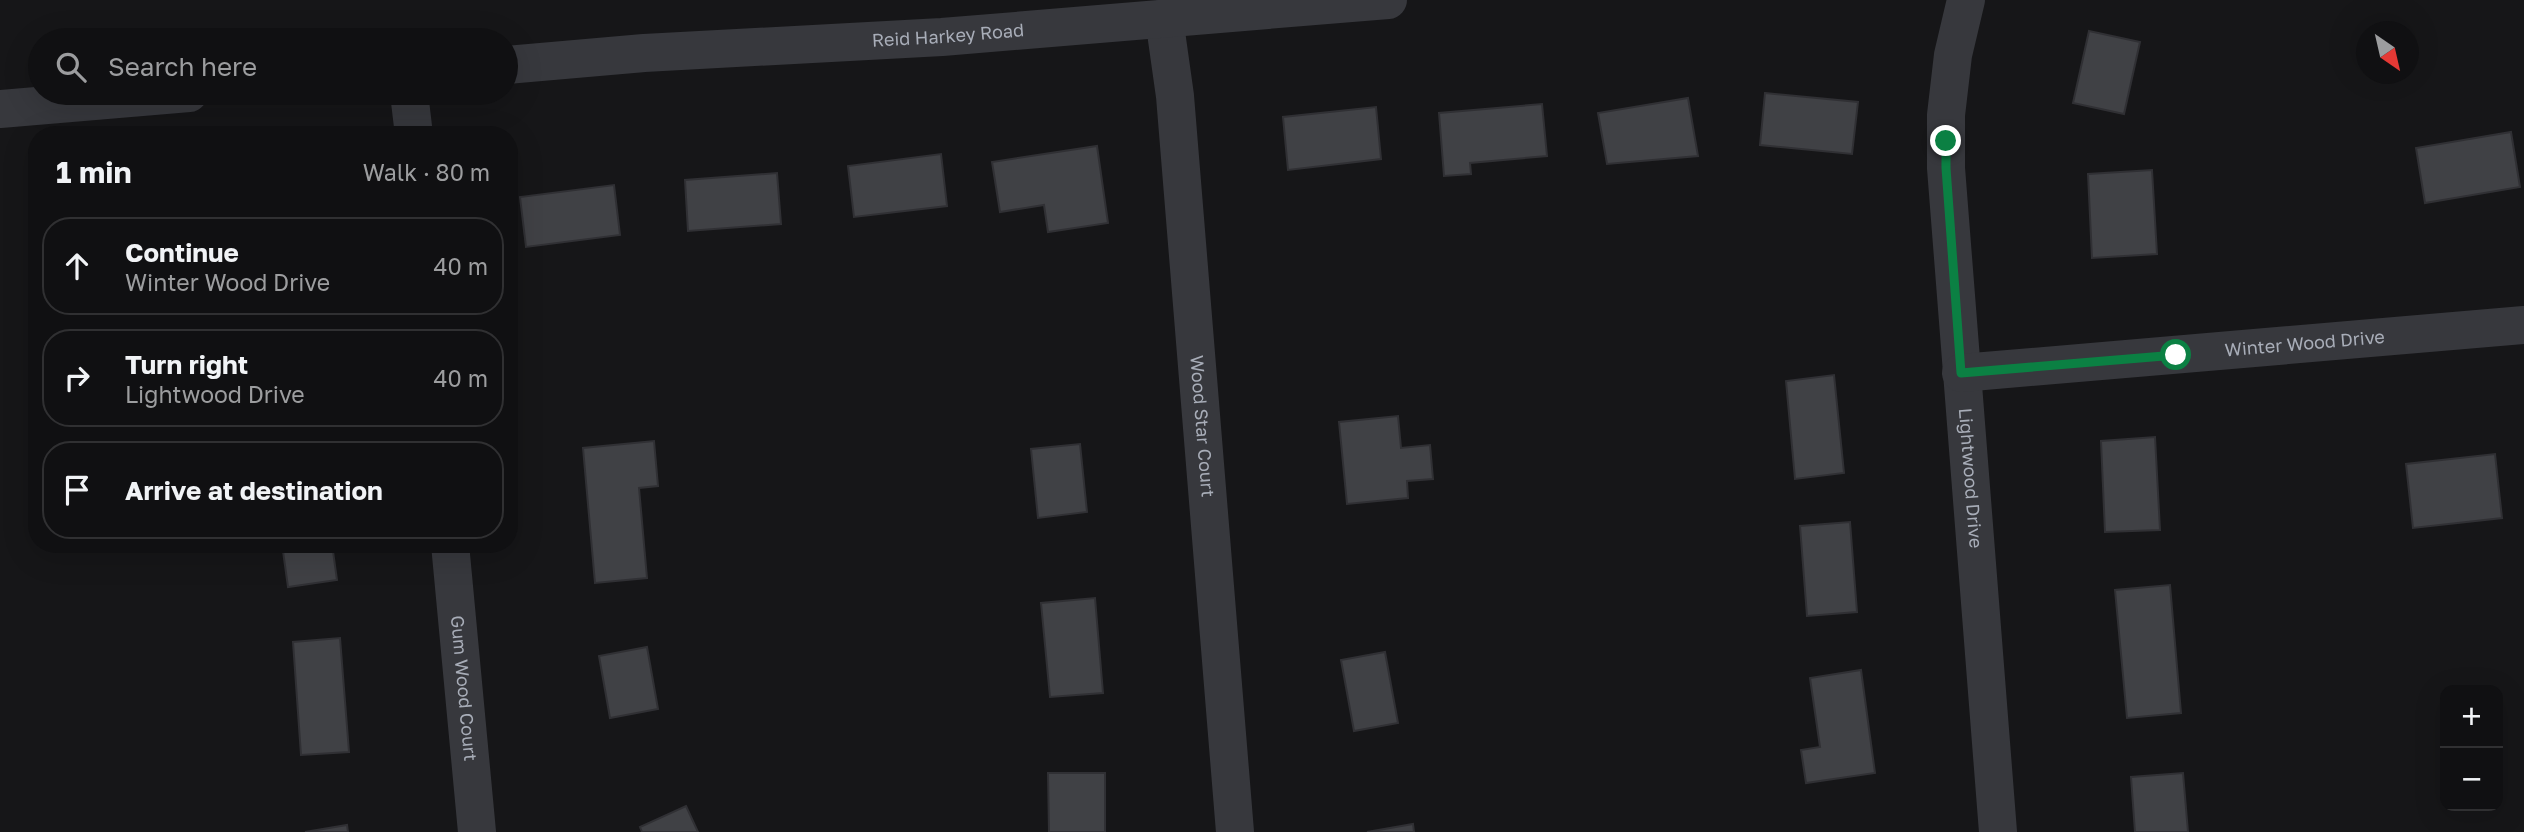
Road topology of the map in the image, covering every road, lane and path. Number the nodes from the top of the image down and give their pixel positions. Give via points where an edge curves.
1 (1388, 0) edge
2 (1966, 0) edge
3 (1164, 18) junction
4 (518, 64) edge
5 (47, 105) edge
6 (410, 105) edge
7 (0, 109) edge
8 (413, 126) edge
9 (2524, 326) edge
10 (1961, 373) junction
11 (451, 553) edge
12 (477, 832) edge
13 (1235, 832) edge
14 (1998, 832) edge

1 - 3 street, Reid Harkey Road
2 - 10 street, Lightwood Drive via 1952,55 1946,128
3 - 4 street, Reid Harkey Road
3 - 13 street, Wood Star Court via 1178,124
5 - 7 street
6 - 8 street
9 - 10 street, Winter Wood Drive
10 - 14 street, Lightwood Drive
11 - 12 street, Gum Wood Court

